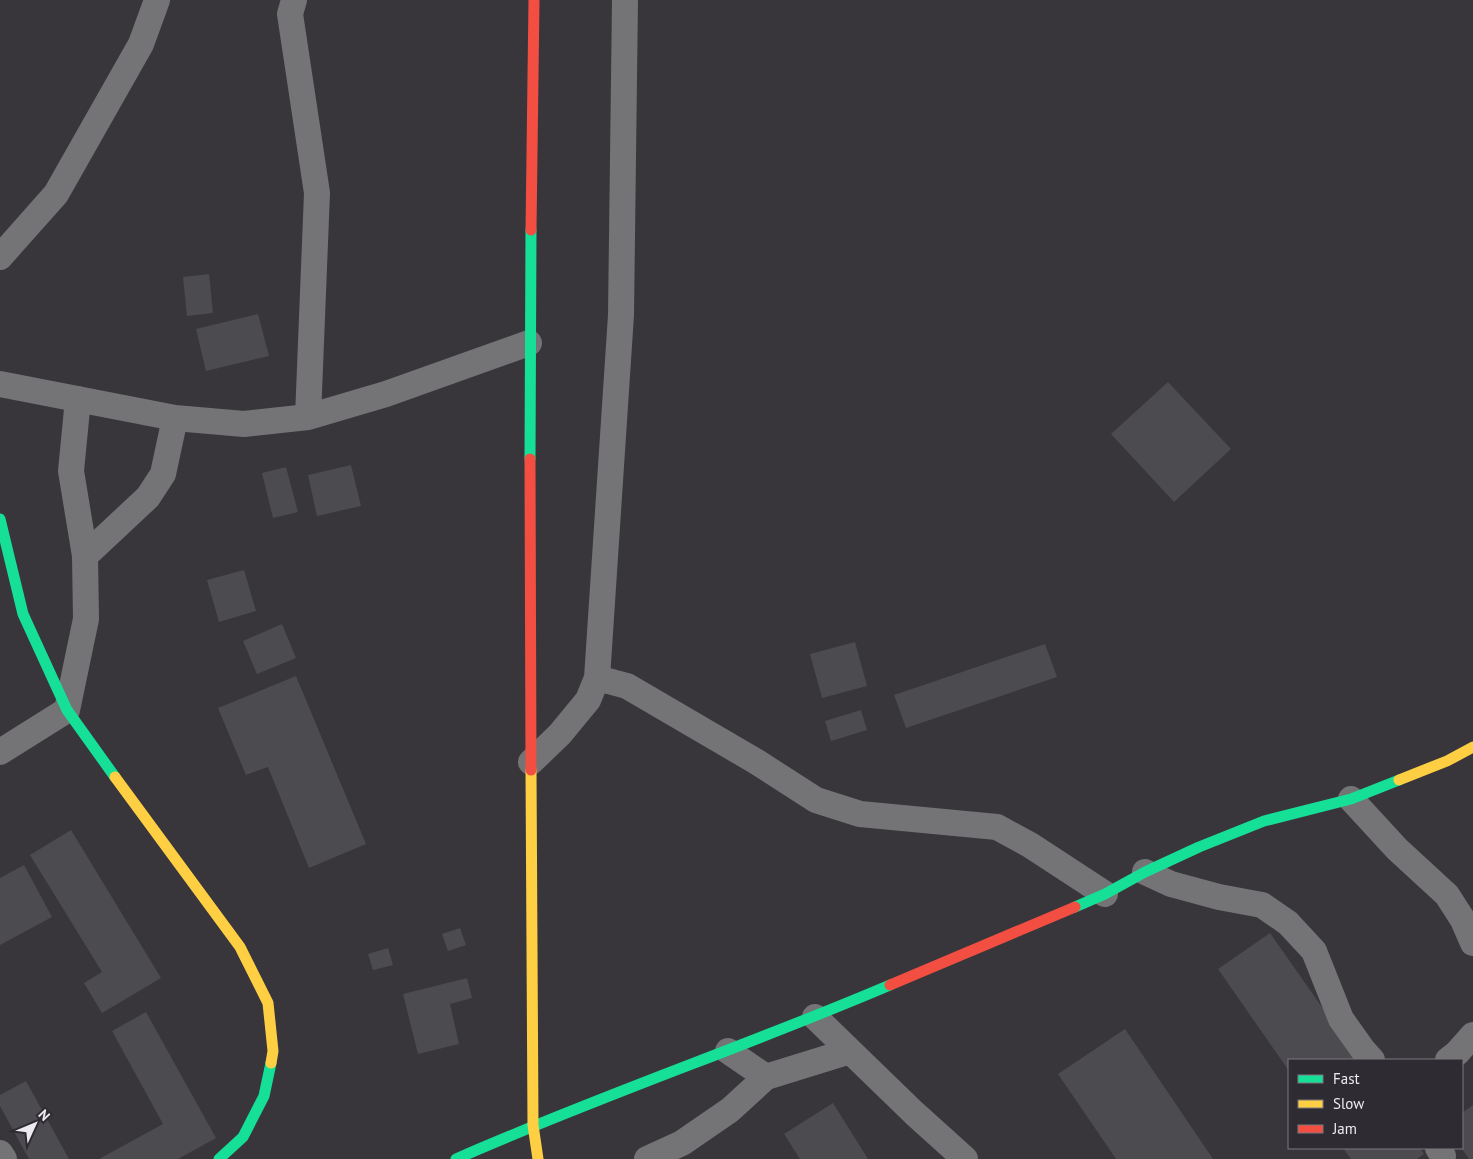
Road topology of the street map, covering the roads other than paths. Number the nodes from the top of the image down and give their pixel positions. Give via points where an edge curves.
1 (157, 0) edge
2 (294, 0) edge
3 (534, 0) edge
4 (625, 0) edge
5 (0, 257) edge
6 (529, 343) junction
7 (0, 384) edge
8 (78, 398) junction
9 (308, 417) junction
10 (175, 418) junction
11 (0, 519) edge
12 (85, 556) junction
13 (597, 678) junction
14 (68, 710) junction
15 (1473, 747) edge
16 (0, 752) edge
17 (531, 762) junction
18 (1351, 799) junction
19 (1145, 872) junction
20 (1105, 894) junction
21 (1473, 943) edge
22 (815, 1017) junction
23 (1473, 1035) edge
24 (728, 1051) junction
25 (850, 1051) junction
26 (1371, 1059) edge
27 (1449, 1059) edge
28 (766, 1077) junction
29 (533, 1125) junction
30 (0, 1153) edge
31 (4, 1159) edge
32 (219, 1159) edge
33 (456, 1159) edge
34 (538, 1159) edge
35 (647, 1159) edge
36 (966, 1159) edge

1 - 5 street via 141,44 56,194
2 - 9 street via 290,14 317,193
3 - 6 street
4 - 13 street via 621,315
6 - 9 street via 386,394
6 - 17 street
7 - 8 street
8 - 10 street
8 - 12 street via 71,471
9 - 10 street via 244,424
10 - 12 street via 163,474 153,490
11 - 14 street via 23,614
12 - 14 street via 86,619
13 - 17 street via 588,700
13 - 20 street via 627,686 816,800 860,814 997,827
14 - 16 street
14 - 32 street via 240,947 268,1003 274,1052 264,1096 243,1137
15 - 18 street via 1447,761
17 - 29 street
18 - 19 street via 1264,821
18 - 21 street via 1397,849 1447,895 1464,920
19 - 20 street
19 - 26 street via 1171,884 1262,904 1288,923 1314,951 1341,1019
20 - 22 street
22 - 24 street
22 - 25 street
23 - 27 street
24 - 28 street
24 - 29 street
25 - 28 street
25 - 36 street
28 - 35 street via 730,1110 682,1144
29 - 33 street
29 - 34 street
30 - 31 street

